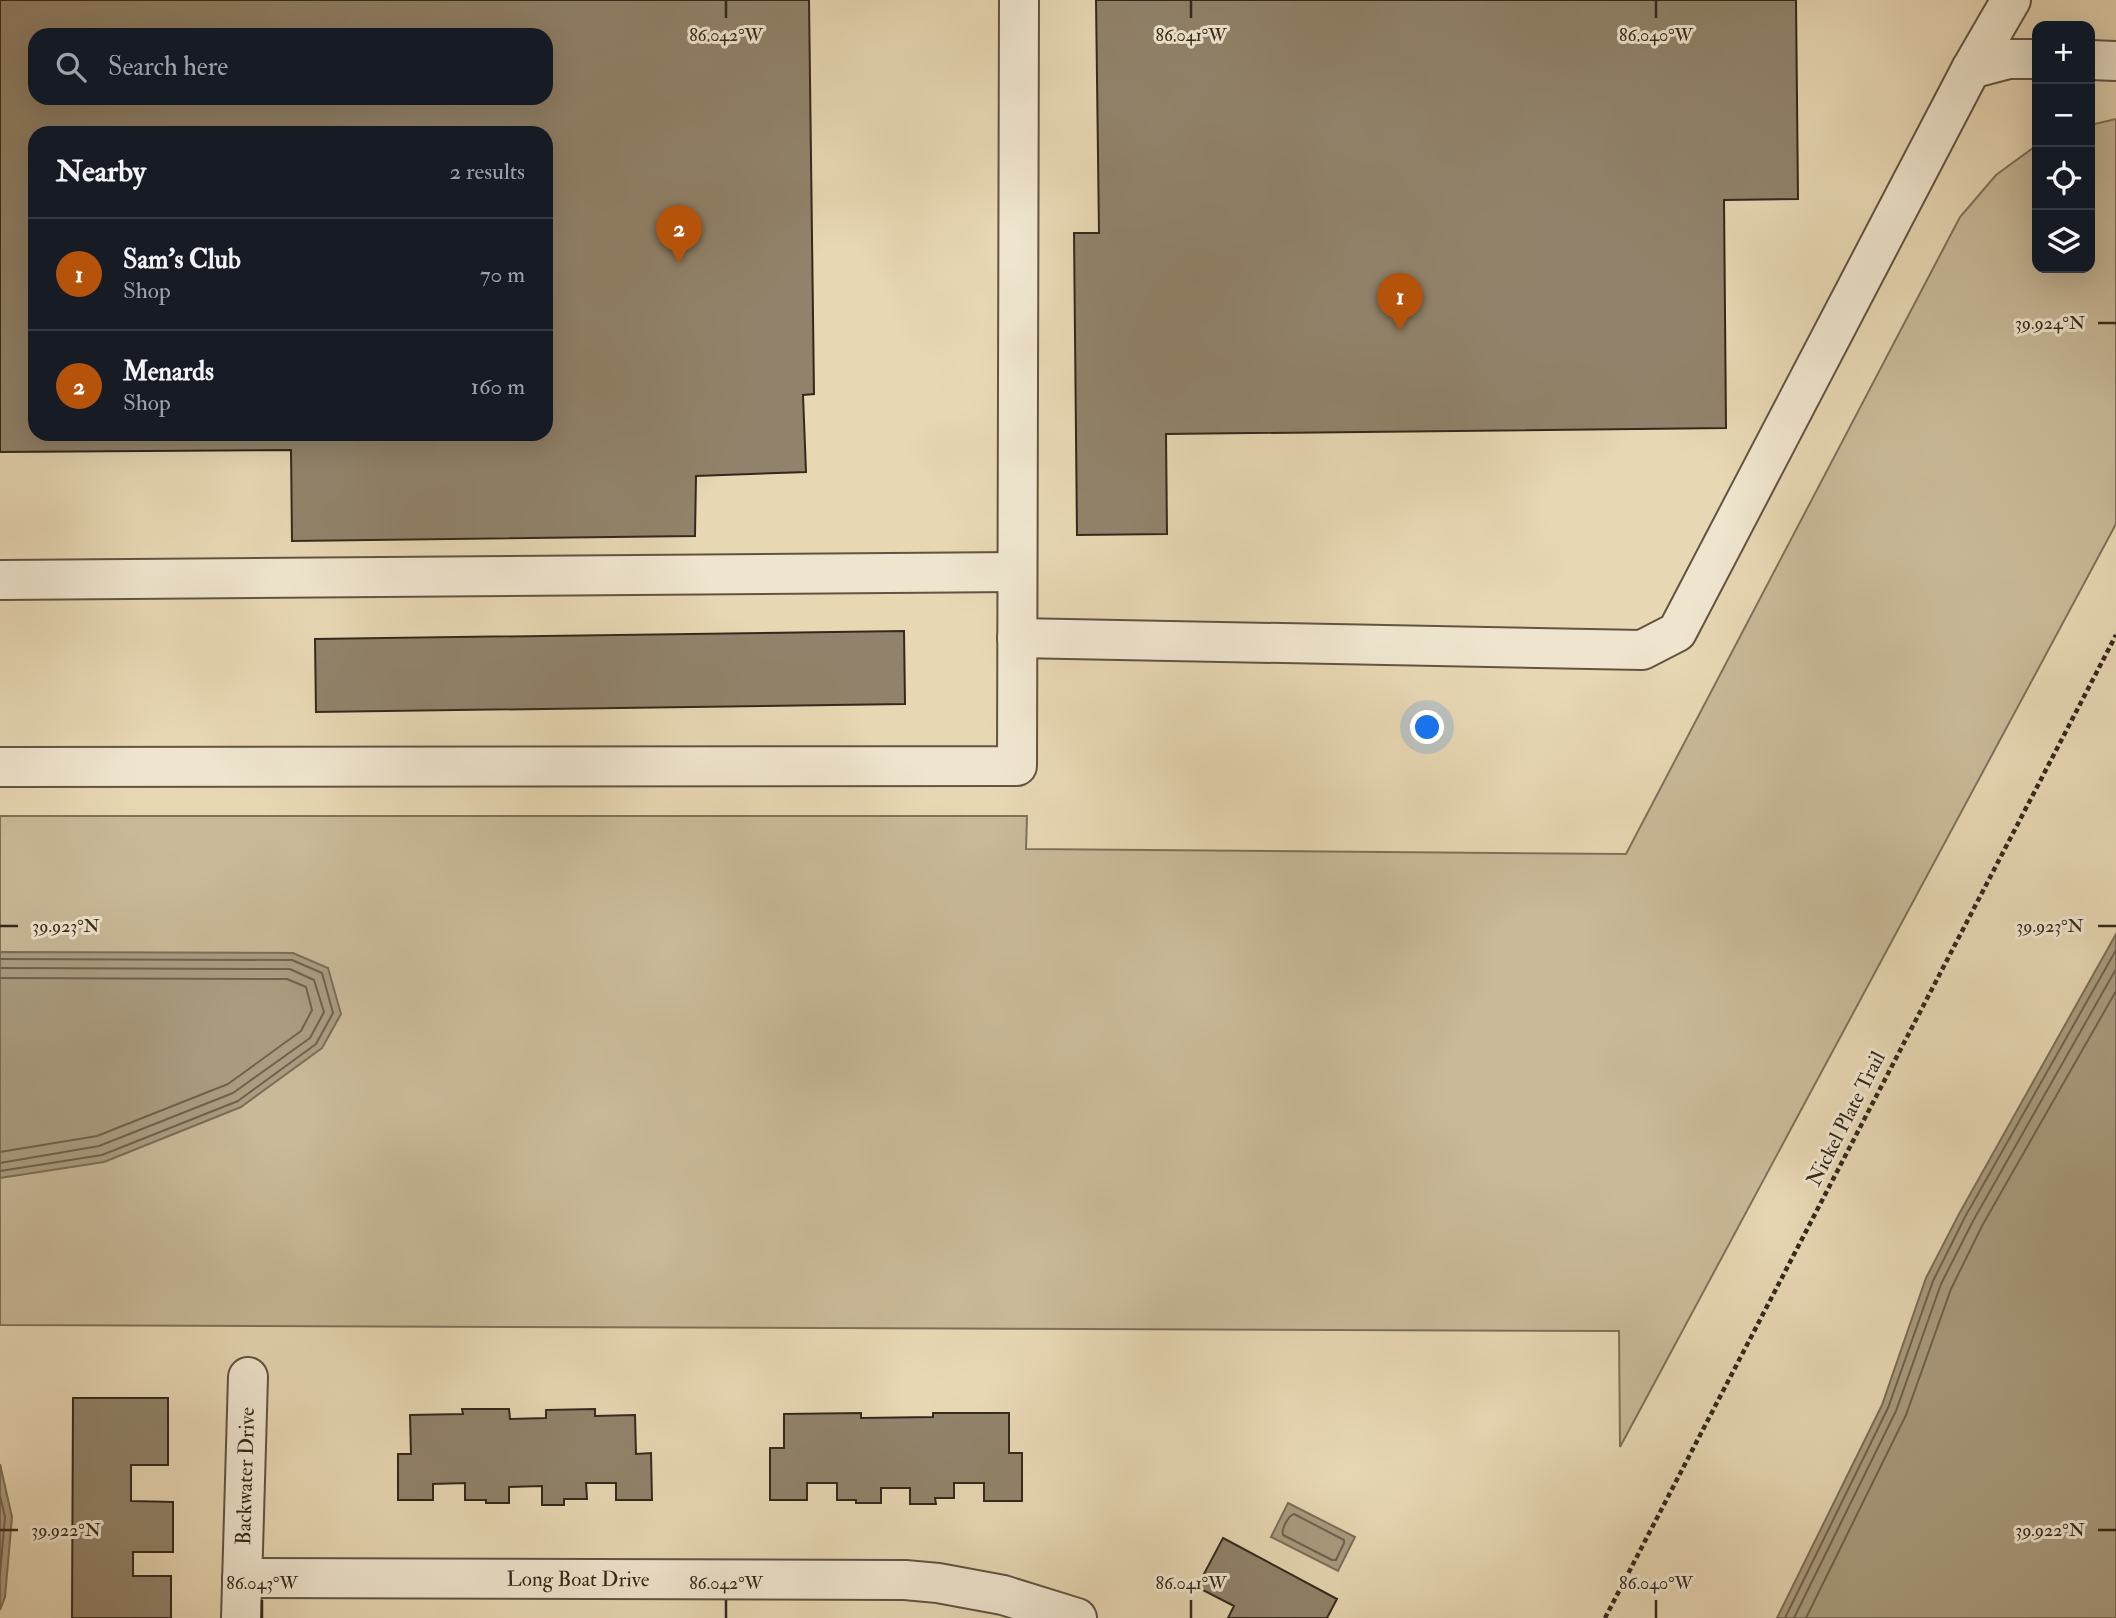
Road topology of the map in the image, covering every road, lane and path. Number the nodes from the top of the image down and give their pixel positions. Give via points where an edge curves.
1 (1019, 0) edge
2 (2001, 8) edge
3 (2032, 60) edge
4 (2095, 60) edge
5 (2116, 61) edge
6 (1971, 69) junction
7 (1017, 572) junction
8 (0, 580) edge
9 (2116, 635) edge
10 (1017, 638) junction
11 (0, 767) edge
12 (248, 1377) dead end
13 (242, 1578) junction
14 (241, 1618) edge
15 (1077, 1618) edge
16 (1605, 1618) edge

1 - 7 street
2 - 6 street
3 - 6 street via 2009,59
4 - 5 street
6 - 10 street via 1677,632 1642,650
7 - 8 street
7 - 10 street
9 - 16 path, Nickel Plate Trail
10 - 11 street via 1017,766
12 - 13 street, Backwater Drive
13 - 14 street, Backwater Drive
13 - 15 street, Long Boat Drive via 905,1580 1003,1595

